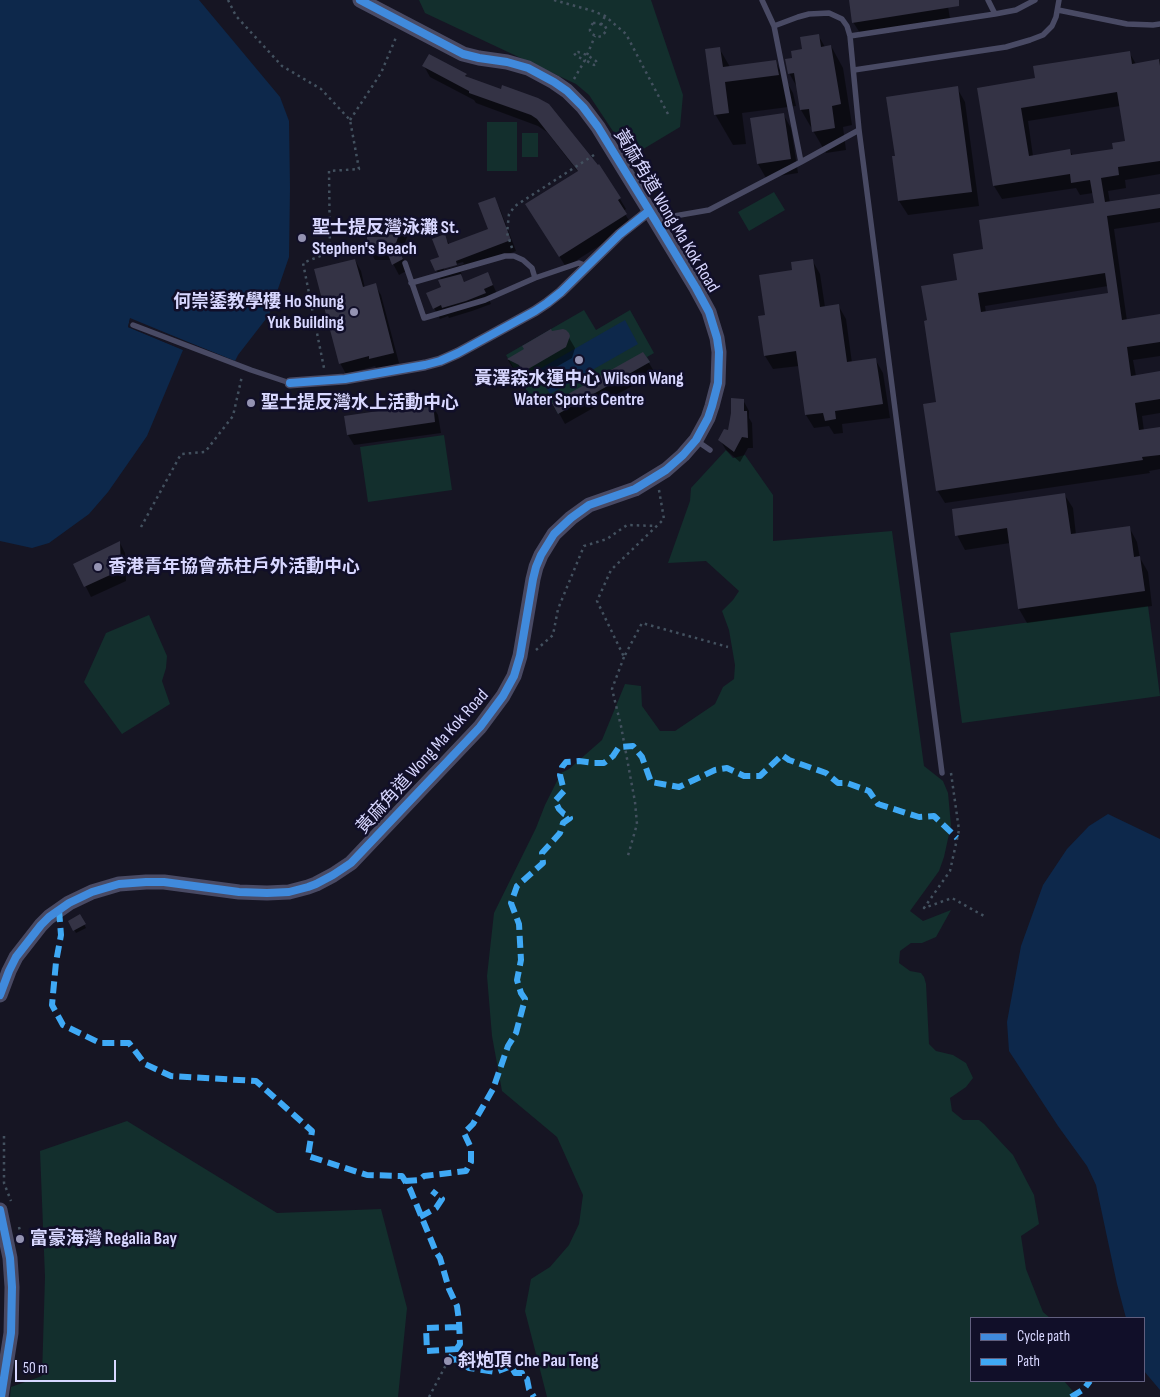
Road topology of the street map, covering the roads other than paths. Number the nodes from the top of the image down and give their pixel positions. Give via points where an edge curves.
1 (360, 0) edge
2 (762, 0) edge
3 (988, 0) edge
4 (1035, 0) edge
5 (1059, 0) edge
6 (1058, 10) junction
7 (996, 14) junction
8 (1160, 24) edge
9 (774, 26) junction
10 (850, 36) junction
11 (854, 70) junction
12 (859, 130) junction
13 (801, 162) junction
14 (652, 215) junction
15 (405, 263) dead end
16 (587, 266) junction
17 (535, 278) junction
18 (412, 284) junction
19 (133, 325) dead end
20 (290, 383) joint
21 (696, 440) junction
22 (710, 450) dead end
23 (942, 773) road end
24 (0, 995) edge
25 (0, 1210) edge
26 (1, 1397) edge

1 - 14 street, 黃麻角道 Wong Ma Kok Road via 463,54 528,68 567,91 594,121
2 - 9 lane
3 - 7 lane
4 - 7 lane via 1016,10
5 - 6 lane
6 - 8 lane via 1126,24
6 - 11 lane via 1052,26 1044,35 1006,48
7 - 10 lane
9 - 10 lane via 809,14 829,13 842,19
9 - 13 lane
10 - 11 lane
11 - 12 lane
12 - 13 lane
12 - 23 lane
13 - 14 lane via 709,210
14 - 16 street via 620,234
14 - 21 street, 黃麻角道 Wong Ma Kok Road via 703,299 717,338 719,368 716,396
15 - 18 lane
16 - 17 lane via 579,263
16 - 20 street via 541,307 448,358 345,378
17 - 18 lane via 532,268 523,260 504,256
17 - 18 lane via 485,300 424,318
19 - 20 lane
21 - 22 lane
21 - 24 street, 黃麻角道 Wong Ma Kok Road via 666,470 635,489 598,501 580,511 547,544 533,579 517,667 504,696 488,717 342,870 308,887 278,893 222,891 155,882 119,884 92,892 69,903 41,925 16,957
25 - 26 street via 12,1287 11,1334

